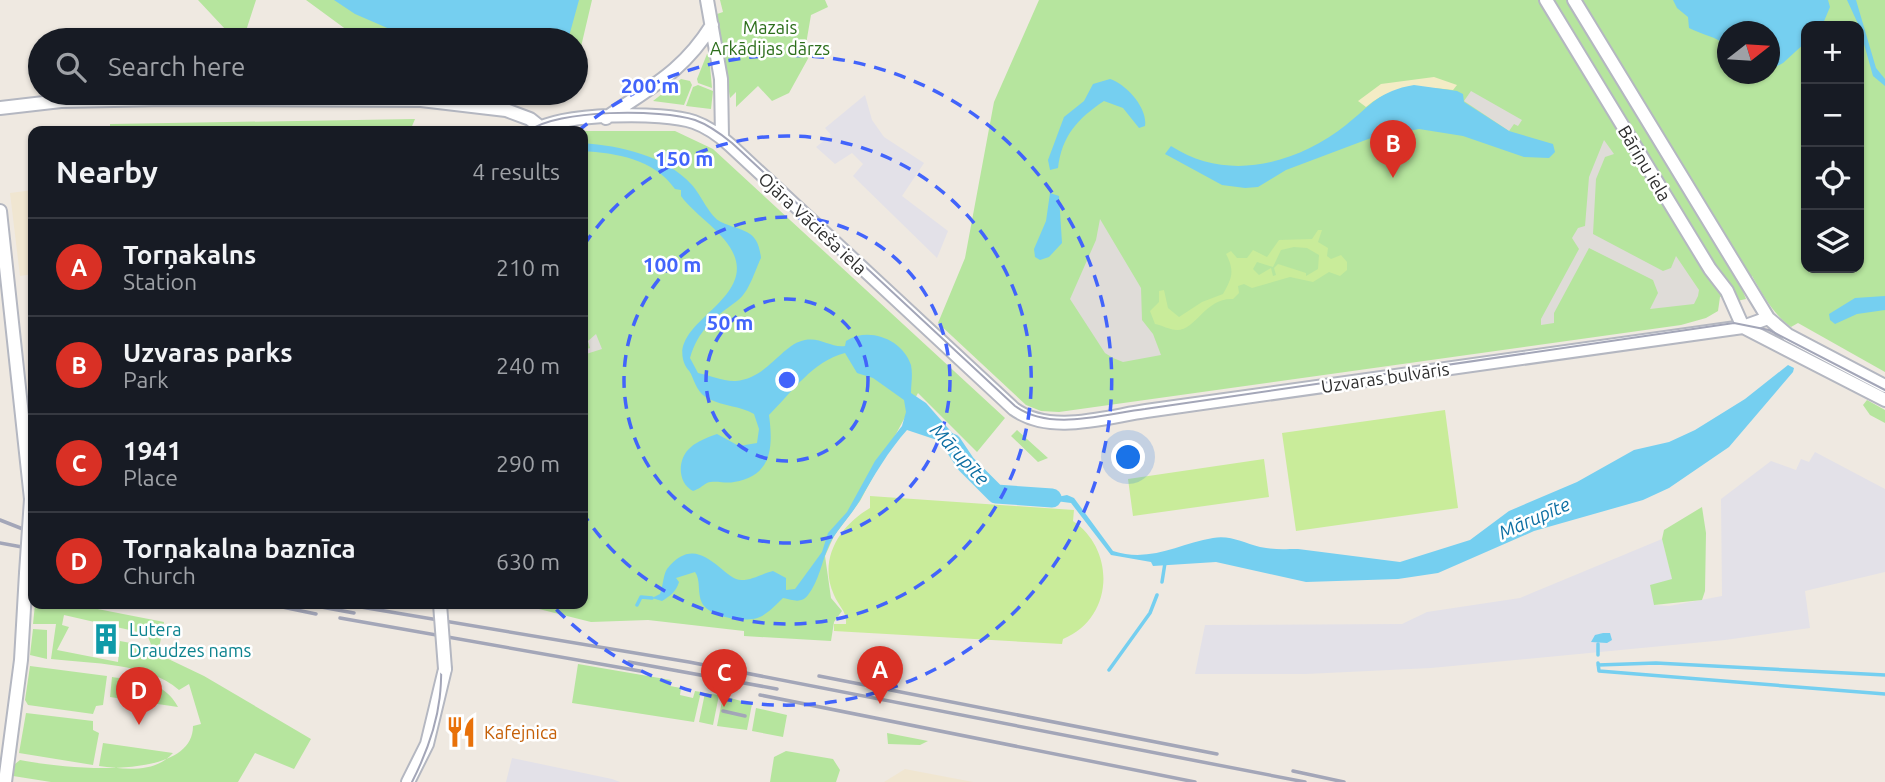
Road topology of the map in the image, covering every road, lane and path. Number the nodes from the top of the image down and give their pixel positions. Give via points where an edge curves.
1 (707, 0) edge
2 (1546, 0) edge
3 (1574, 0) edge
4 (712, 25) junction
5 (28, 105) edge
6 (464, 105) edge
7 (0, 108) edge
8 (606, 117) junction
9 (535, 126) edge
10 (544, 126) edge
11 (722, 137) junction
12 (0, 211) edge
13 (1768, 318) junction
14 (1743, 327) junction
15 (1885, 386) edge
16 (1885, 400) edge
17 (1027, 418) joint
18 (28, 451) edge
19 (28, 543) edge
20 (440, 609) edge
21 (5, 782) edge
22 (408, 782) edge

1 - 4 street
2 - 14 street, Bāriņu iela via 1727,291
3 - 13 street, Bāriņu iela
4 - 8 street via 675,72
4 - 11 street via 721,79
5 - 7 street
6 - 9 street via 506,110 530,118
8 - 10 street, Ojāra Vācieša iela via 562,119
8 - 11 street, Ojāra Vācieša iela via 683,119
11 - 17 street, Ojāra Vācieša iela
12 - 18 street, bridge
13 - 14 street, Uzvaras bulvāris
13 - 15 street via 1788,335
14 - 16 street
14 - 17 street, Uzvaras bulvāris via 1061,423
19 - 21 street, bridge via 21,660
20 - 22 street, bridge via 445,672 427,744

